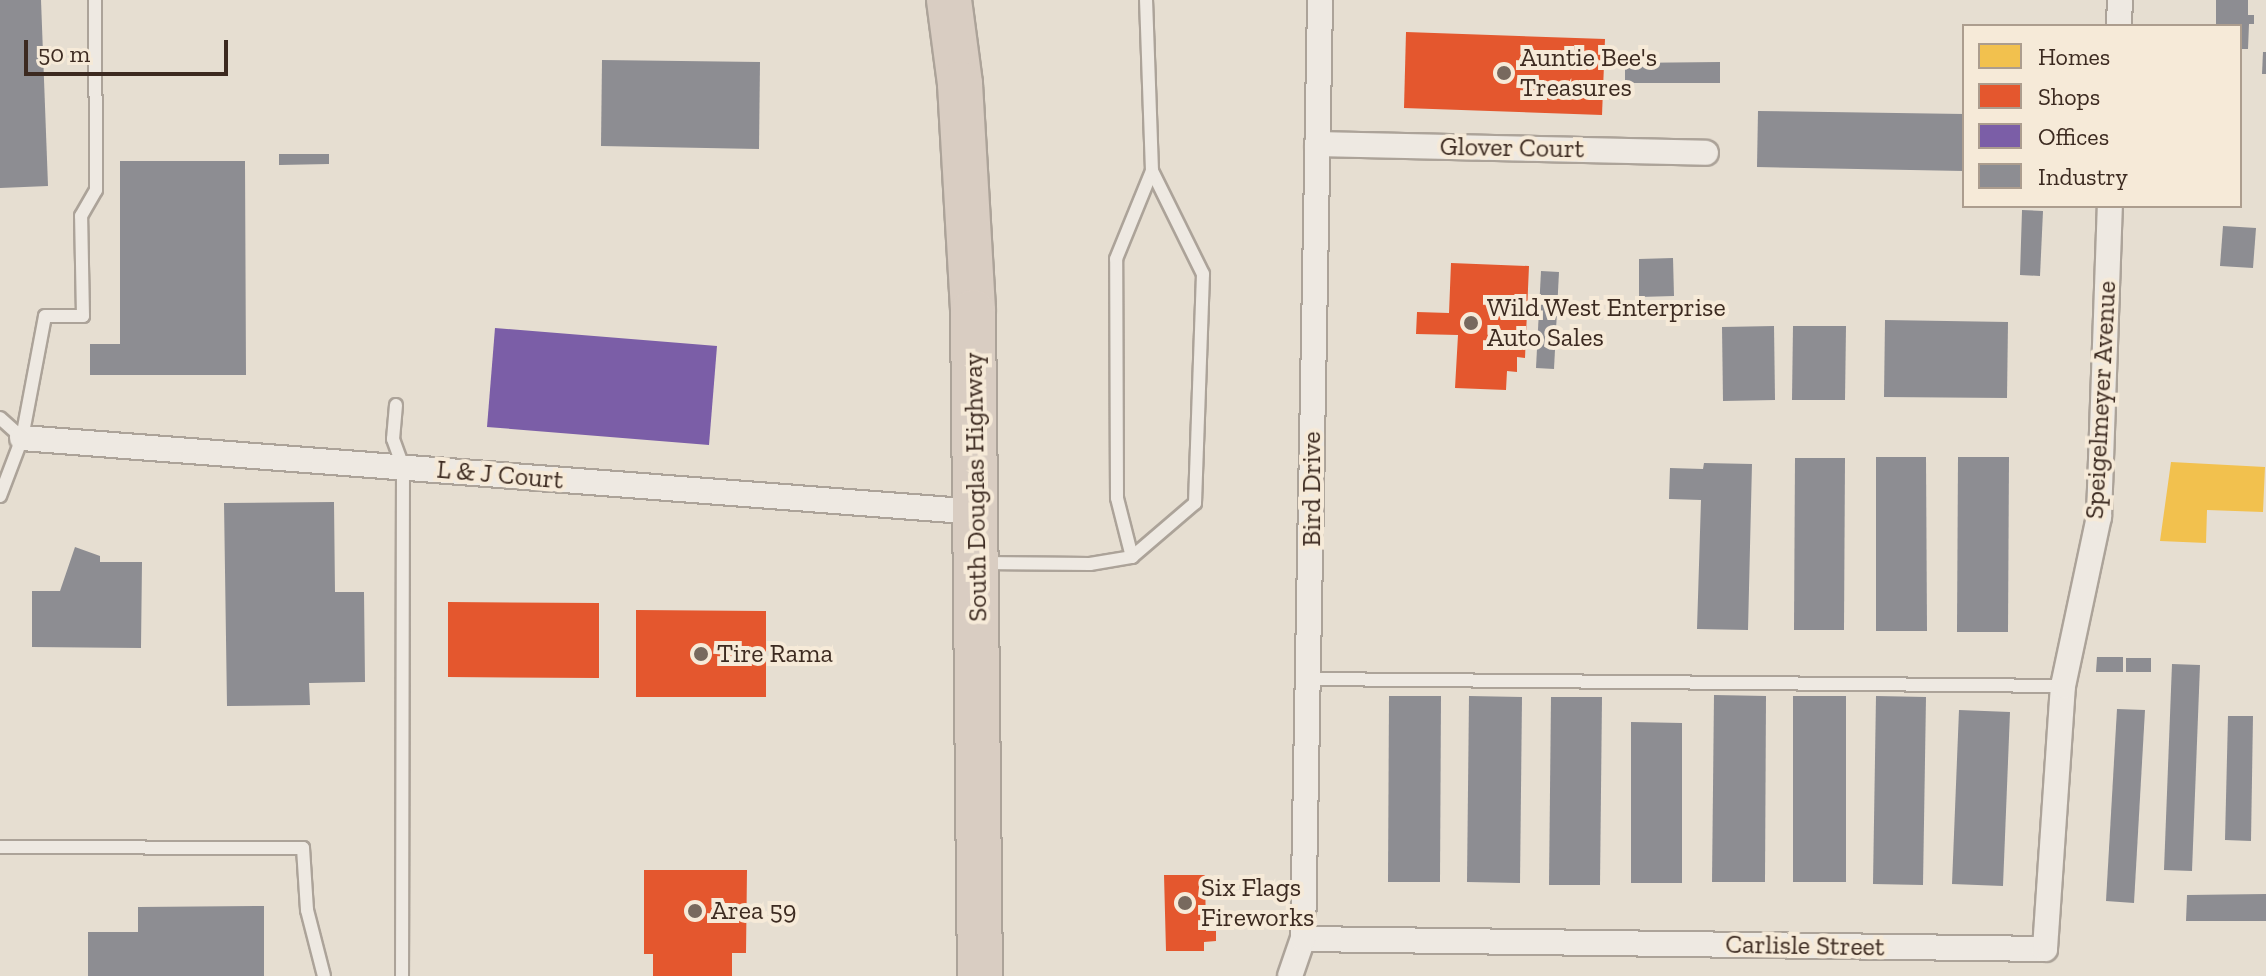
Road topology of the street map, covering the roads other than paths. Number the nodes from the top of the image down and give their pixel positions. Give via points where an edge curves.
1 (95, 0) edge
2 (949, 0) edge
3 (1146, 0) edge
4 (1320, 0) edge
5 (2120, 0) edge
6 (2119, 24) edge
7 (1317, 144) junction
8 (1706, 153) dead end
9 (1152, 171) junction
10 (2110, 208) edge
11 (396, 405) dead end
12 (0, 418) edge
13 (22, 438) junction
14 (403, 467) junction
15 (0, 496) edge
16 (977, 512) junction
17 (1132, 557) junction
18 (978, 563) junction
19 (1310, 679) junction
20 (2063, 686) junction
21 (0, 847) edge
22 (1303, 939) junction
23 (324, 976) edge
24 (402, 976) edge
25 (980, 976) edge
26 (1290, 976) edge

1 - 13 lane via 96,190 81,216 83,316 45,316
2 - 16 highway, South Douglas Highway via 960,84 972,281
3 - 9 lane
4 - 7 street, Bird Drive
5 - 6 street
7 - 8 street, Glover Court
7 - 19 street, Bird Drive
9 - 17 lane via 1116,259 1117,498
9 - 17 lane via 1203,274 1195,503
10 - 20 street, Speigelmeyer Avenue via 2099,517
11 - 14 lane via 393,439
12 - 13 lane
13 - 14 street, L & J Court
13 - 15 lane
14 - 16 street, L & J Court
14 - 24 lane
16 - 18 highway, South Douglas Highway
17 - 18 lane via 1090,564
18 - 25 highway, South Douglas Highway
19 - 20 lane
19 - 22 street, Bird Drive
20 - 22 street, Carlisle Street via 2045,949
21 - 23 lane via 303,848 307,910
22 - 26 street, Bird Drive

